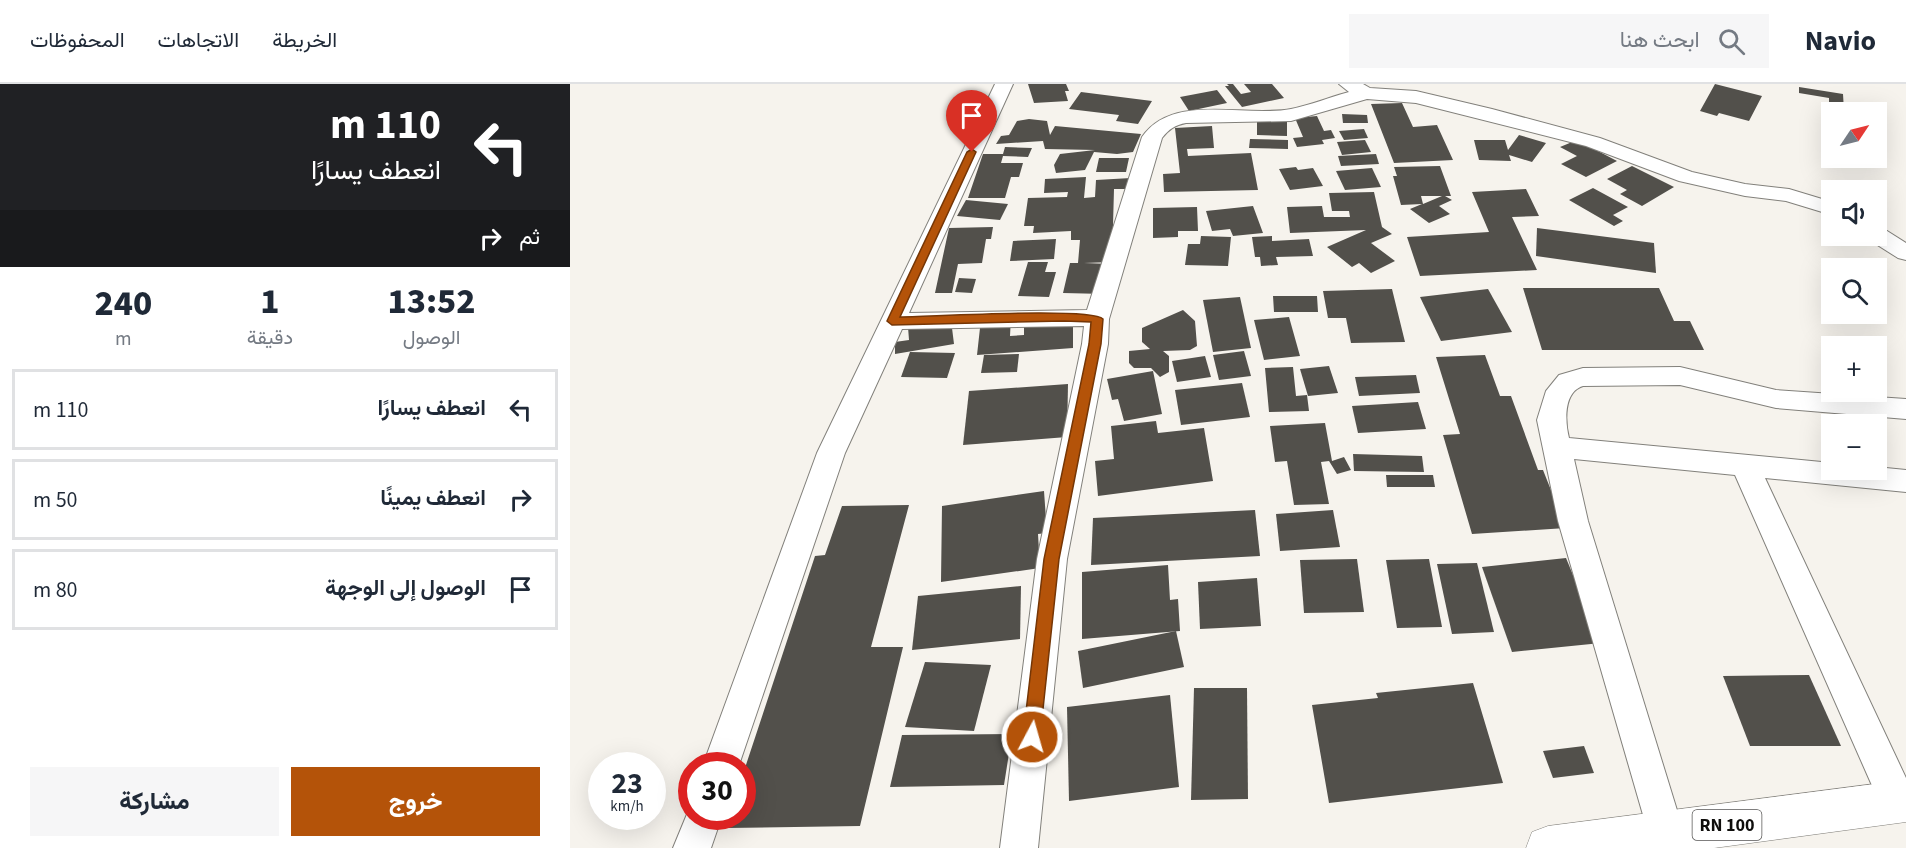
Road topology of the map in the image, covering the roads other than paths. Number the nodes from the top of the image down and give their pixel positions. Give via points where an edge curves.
1 (1004, 84) edge
2 (1357, 89) edge
3 (1423, 91) edge
4 (1821, 205) edge
5 (1887, 241) edge
6 (1906, 253) edge
7 (1097, 319) junction
8 (892, 321) junction
9 (1906, 409) edge
10 (1557, 447) junction
11 (1745, 465) junction
12 (1906, 481) edge
13 (726, 752) edge
14 (1902, 802) edge
15 (698, 830) edge
16 (1665, 833) junction
17 (692, 848) edge
18 (1019, 848) edge
19 (1548, 848) edge

1 - 8 street
2 - 3 street
2 - 7 street via 1291,115 1186,117 1160,127 1152,137 1140,173
3 - 4 street via 1593,142 1686,177 1789,195
5 - 6 street
7 - 8 street
7 - 18 street via 1052,559
8 - 13 street via 831,453
9 - 10 street via 1776,399 1680,376 1583,377 1568,381 1559,392 1551,420
10 - 11 street
10 - 16 street via 1573,521
11 - 12 street
11 - 14 street
14 - 16 main road, RN 100
15 - 17 street
16 - 19 main road, RN 100

